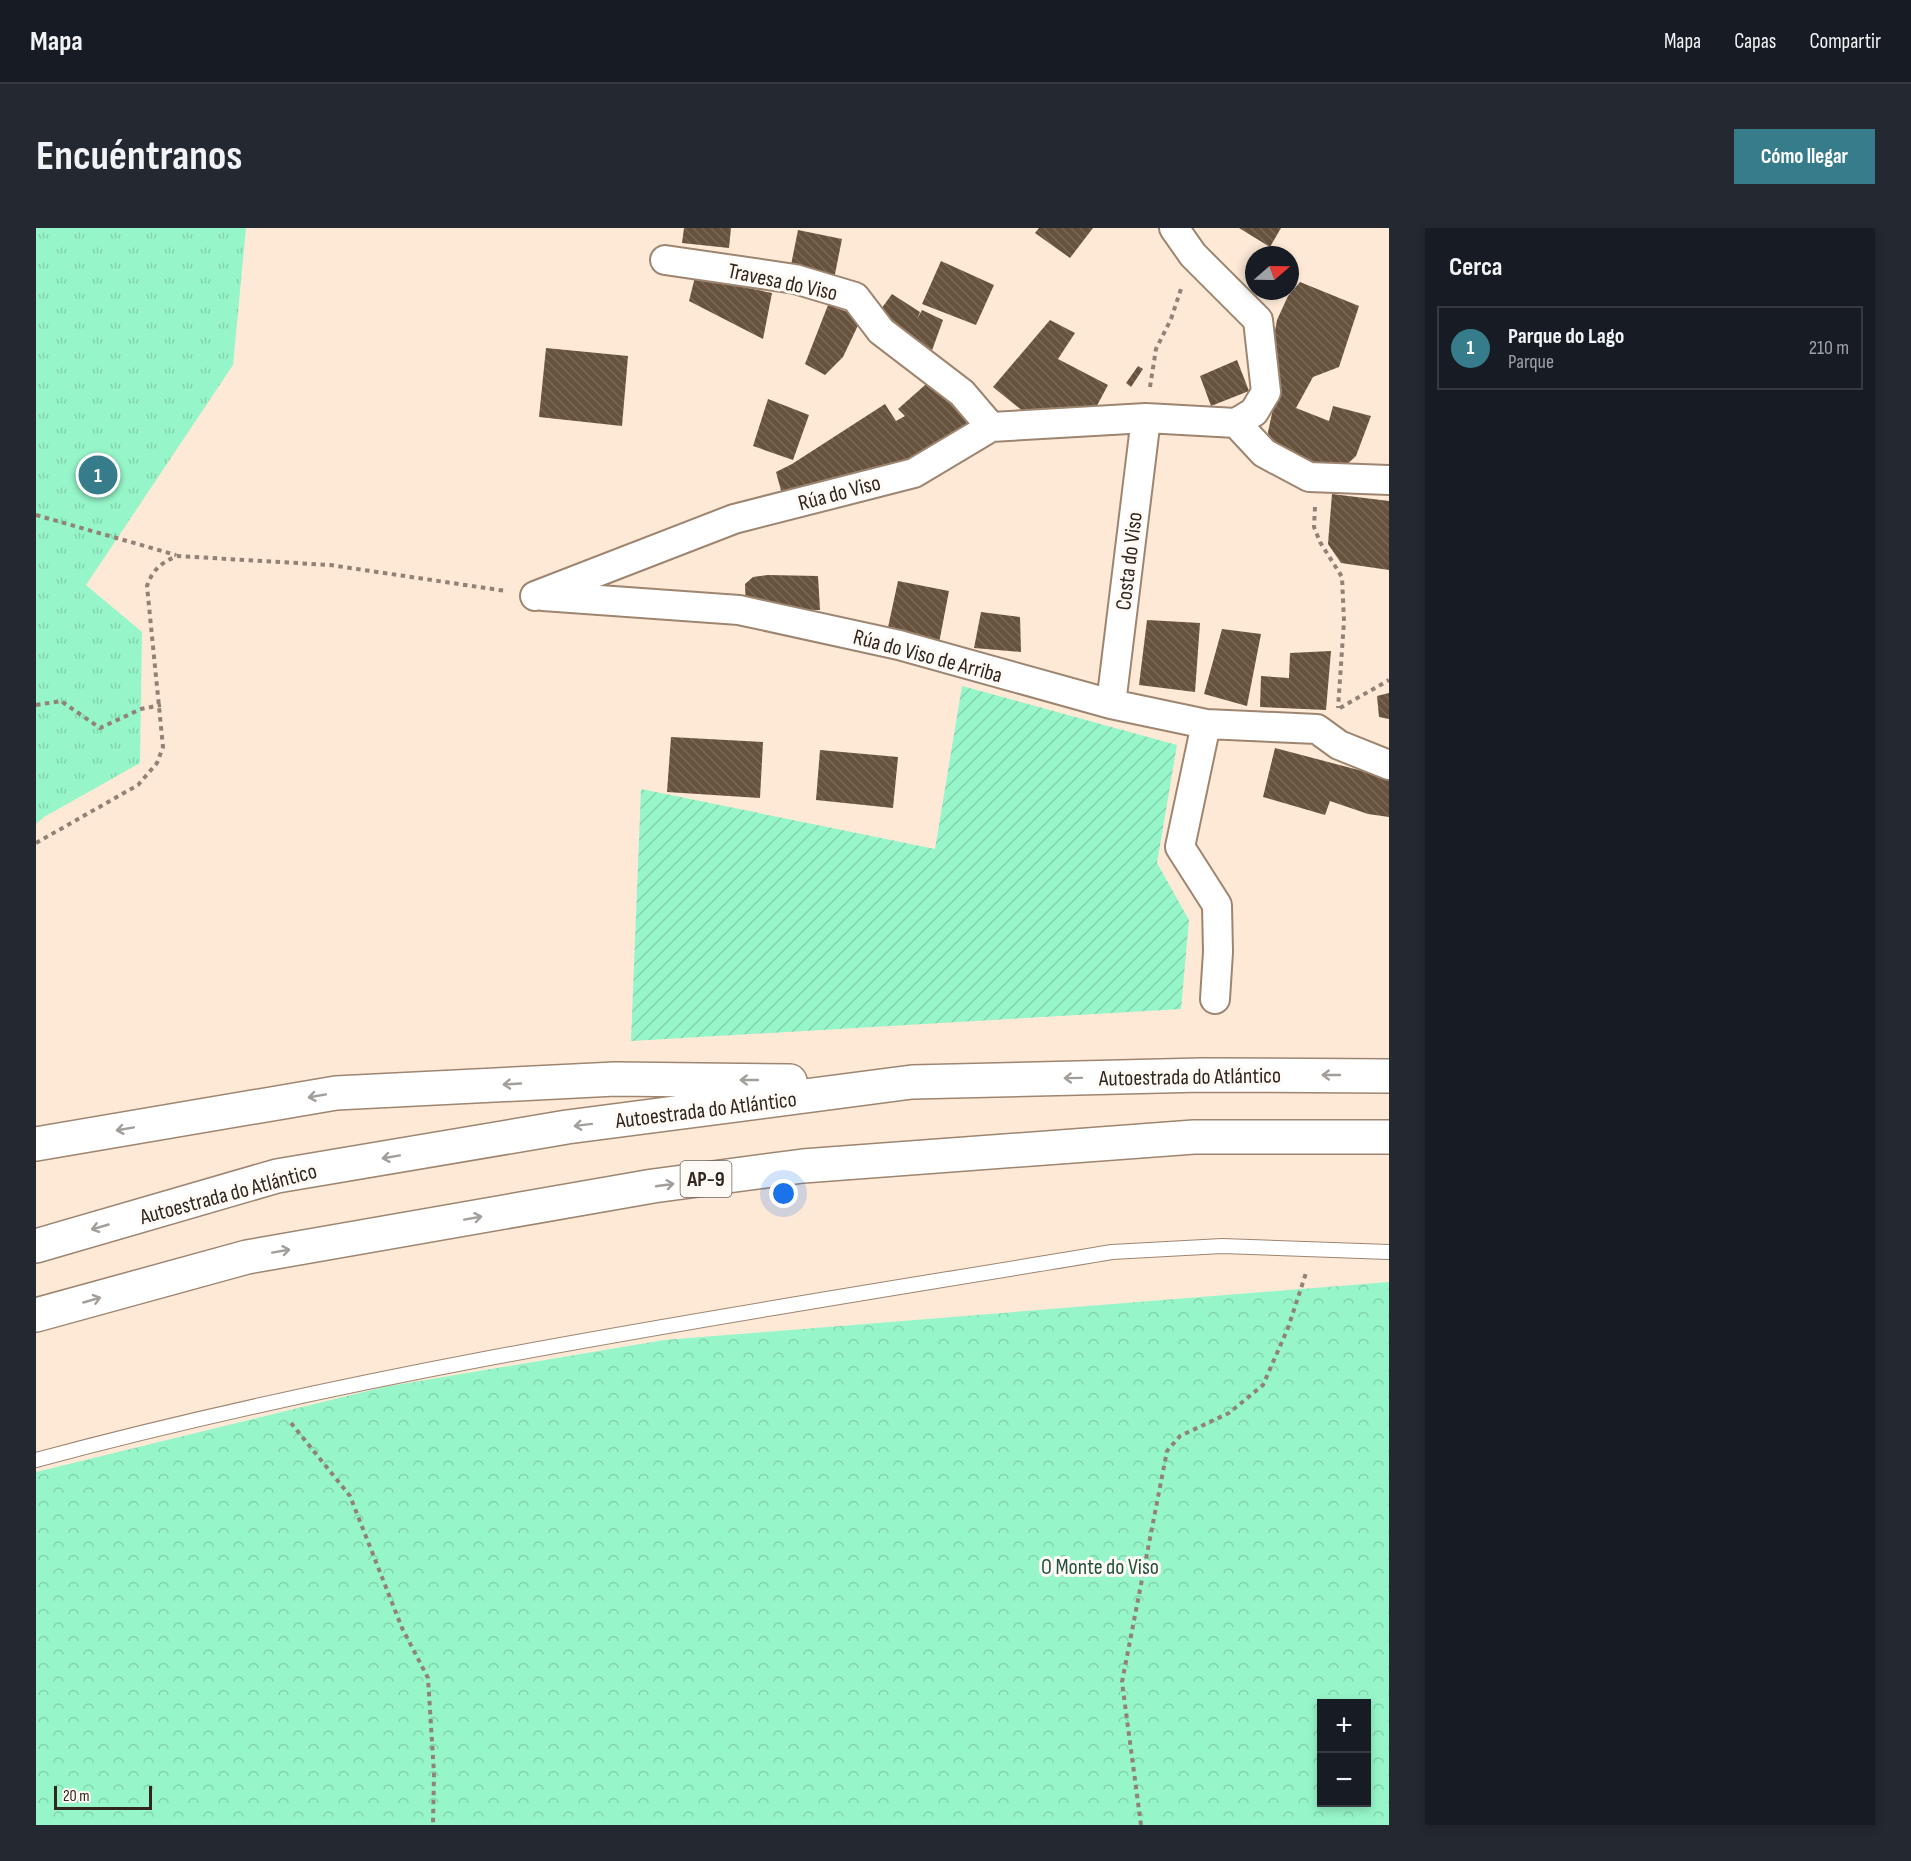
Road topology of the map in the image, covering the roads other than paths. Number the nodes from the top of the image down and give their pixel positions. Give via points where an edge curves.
1 (1174, 228) edge
2 (665, 260) dead end
3 (1146, 418) junction
4 (1236, 423) junction
5 (991, 427) junction
6 (1389, 480) edge
7 (535, 596) joint
8 (1111, 704) junction
9 (1206, 724) junction
10 (1389, 765) edge
11 (1215, 999) dead end
12 (1389, 1076) edge
13 (912, 1082) junction
14 (1389, 1137) edge
15 (36, 1144) edge
16 (36, 1246) edge
17 (1389, 1252) edge
18 (36, 1316) edge
19 (36, 1460) edge

1 - 4 street via 1193,255 1258,320 1266,392 1254,412
2 - 5 street, Travesa do Viso via 795,279 855,297 881,331 962,393
3 - 4 street, Rúa do Viso
3 - 5 street, Rúa do Viso
3 - 8 street, Costa do Viso
4 - 6 street via 1264,453 1309,477
5 - 7 street, Rúa do Viso via 914,473 734,519
7 - 8 street, Rúa do Viso de Arriba via 739,610 899,645
8 - 9 street, Rúa do Viso de Arriba
9 - 10 street, Rúa do Viso de Arriba via 1317,729 1339,746
9 - 11 street via 1180,847 1217,905
12 -> 13 highway, Autoestrada do Atlántico via 1202,1075
13 -> 15 highway via 615,1079 336,1093
13 -> 16 highway, Autoestrada do Atlántico via 567,1127 277,1176
18 -> 14 highway, AP-9 via 247,1257 653,1186 791,1167 1194,1137
17 - 19 lane via 1222,1246 1112,1252 412,1373

